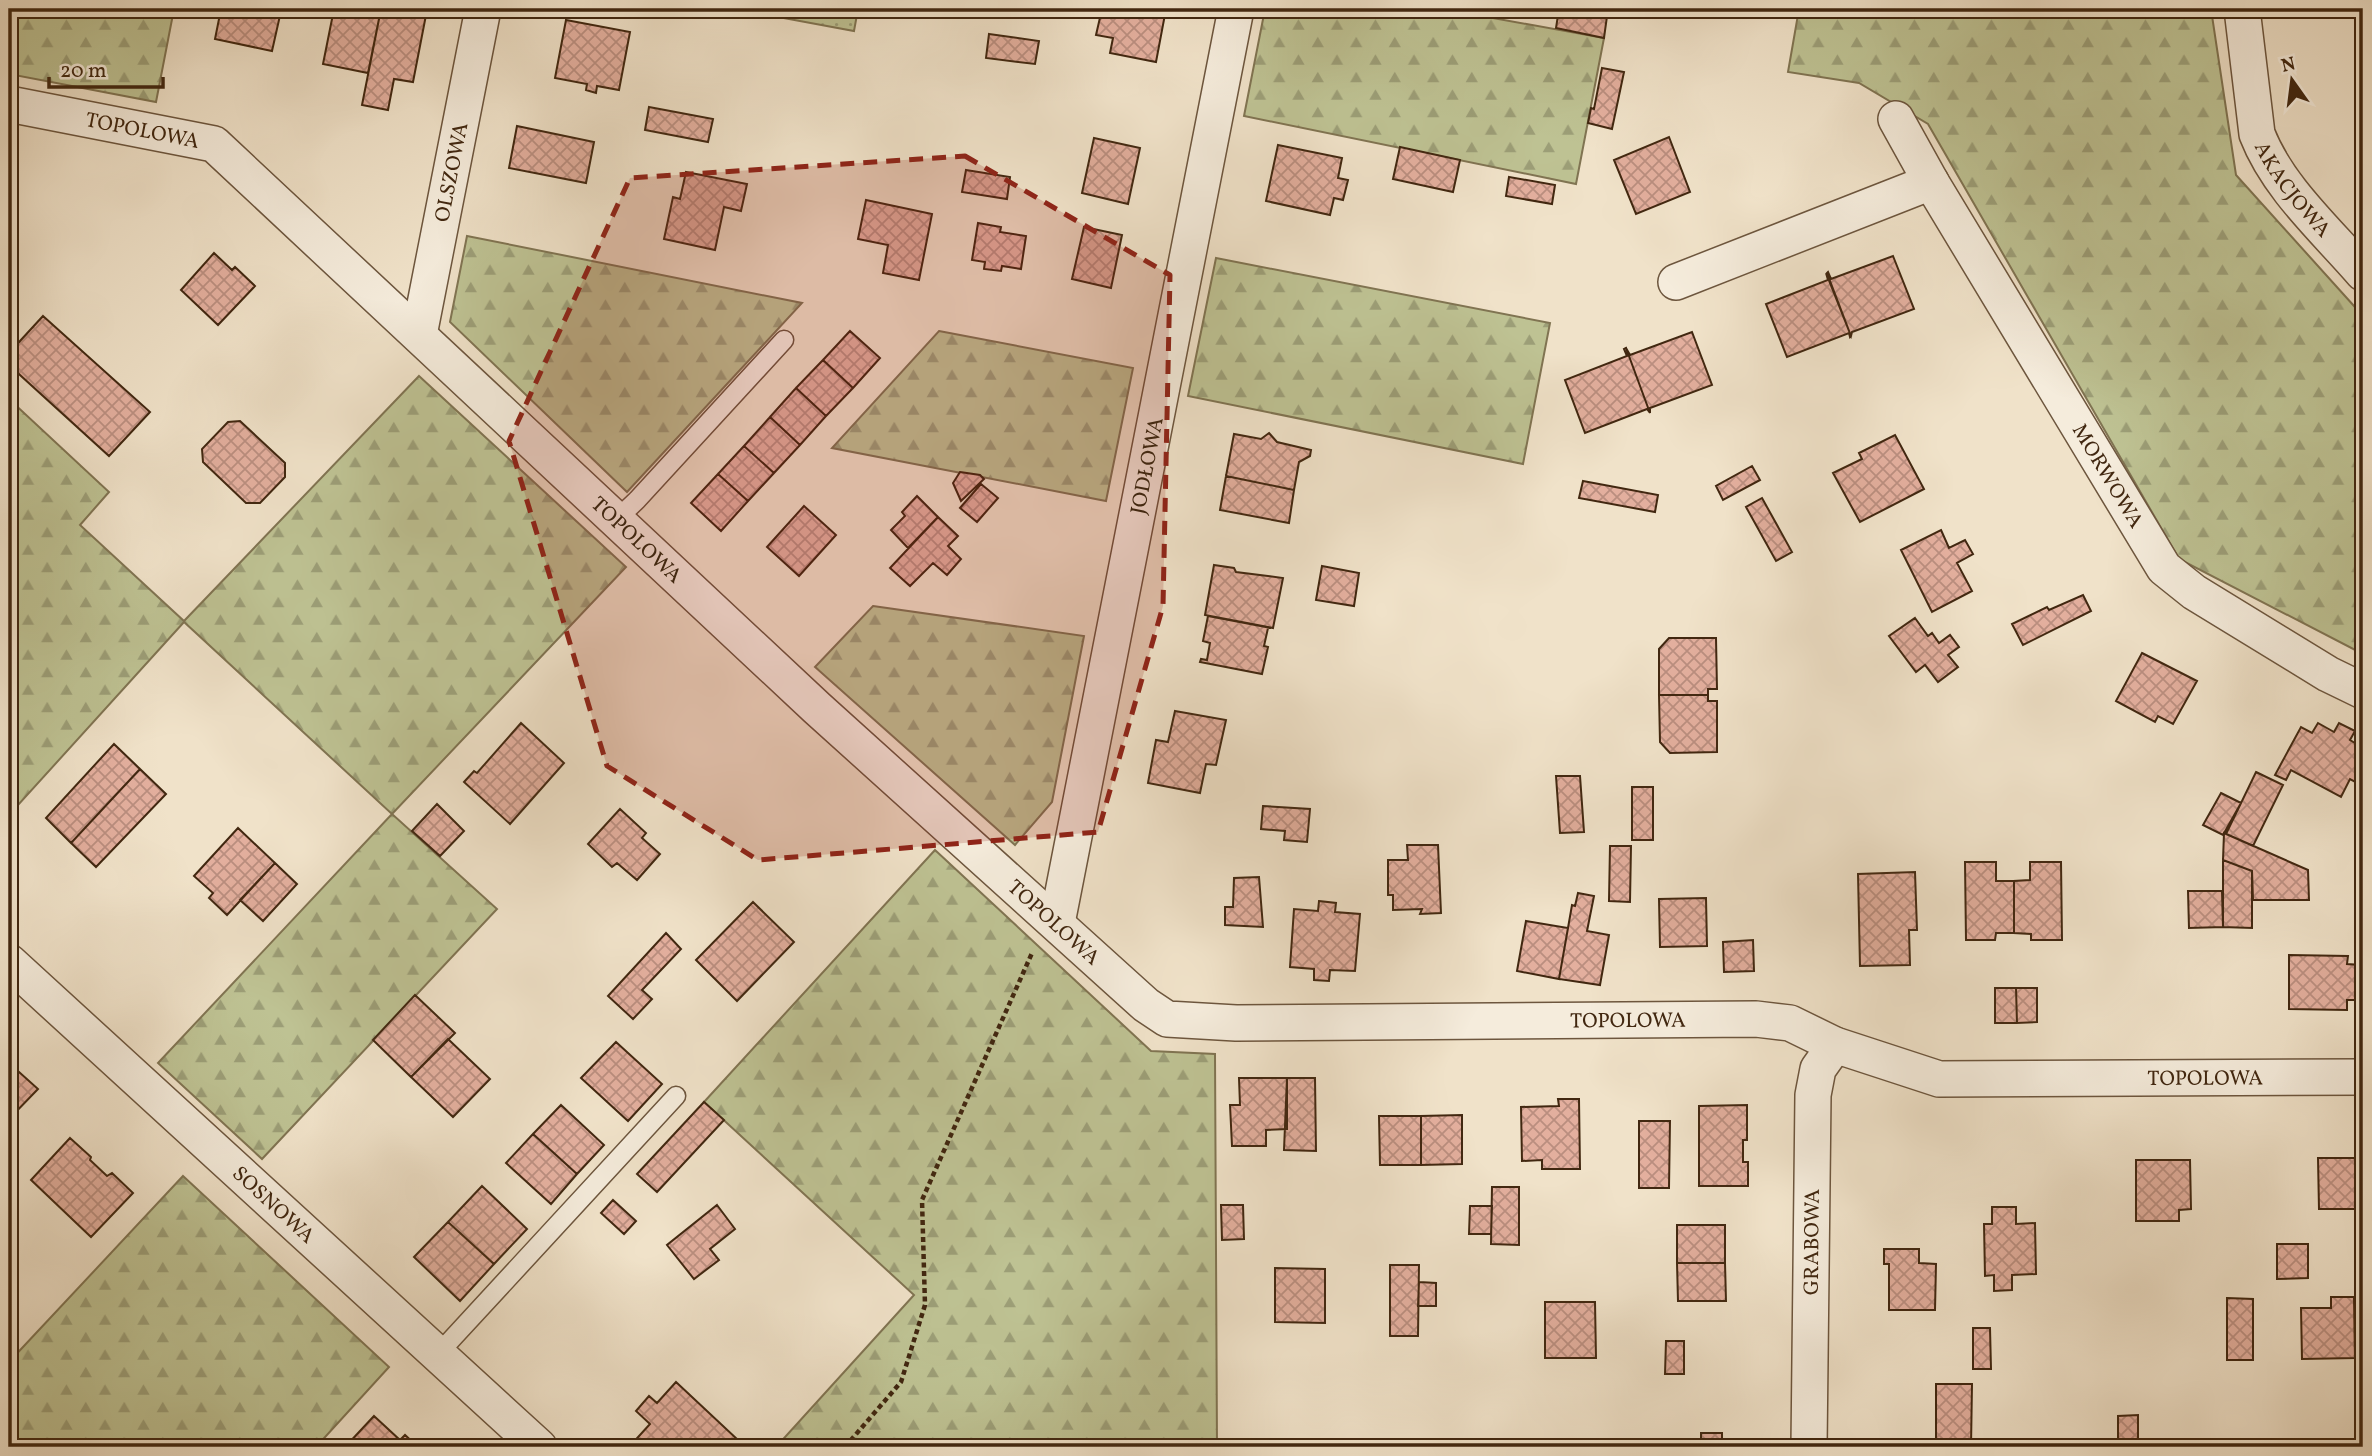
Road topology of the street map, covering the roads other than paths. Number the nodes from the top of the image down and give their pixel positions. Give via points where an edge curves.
1 (482, 9) edge
2 (1236, 9) edge
3 (2242, 9) edge
4 (9, 104) edge
5 (1896, 119) dead end
6 (1931, 182) junction
7 (2363, 273) edge
8 (1676, 282) dead end
9 (419, 335) junction
10 (784, 340) dead end
11 (616, 520) junction
12 (2363, 691) edge
13 (1045, 936) junction
14 (9, 962) edge
15 (1835, 1045) junction
16 (2363, 1077) edge
17 (676, 1096) dead end
18 (438, 1354) junction
19 (539, 1447) edge
20 (1809, 1447) edge

1 - 9 street, OLSZOWA
2 - 13 street, JODŁOWA
3 - 7 street, AKACJOWA via 2263,149 2298,199
4 - 9 street, TOPOLOWA via 214,145
5 - 6 street, MORWOWA
6 - 8 street
6 - 12 street, MORWOWA via 2164,568 2194,592
9 - 11 street, TOPOLOWA
10 - 11 lane
11 - 13 street, TOPOLOWA via 817,708
13 - 15 street, TOPOLOWA via 1167,1019 1250,1023 1756,1019 1790,1023
14 - 18 street, SOSNOWA
15 - 16 street, TOPOLOWA via 1939,1079
15 - 20 street, GRABOWA via 1818,1069 1813,1095
17 - 18 lane
18 - 19 street, SOSNOWA

